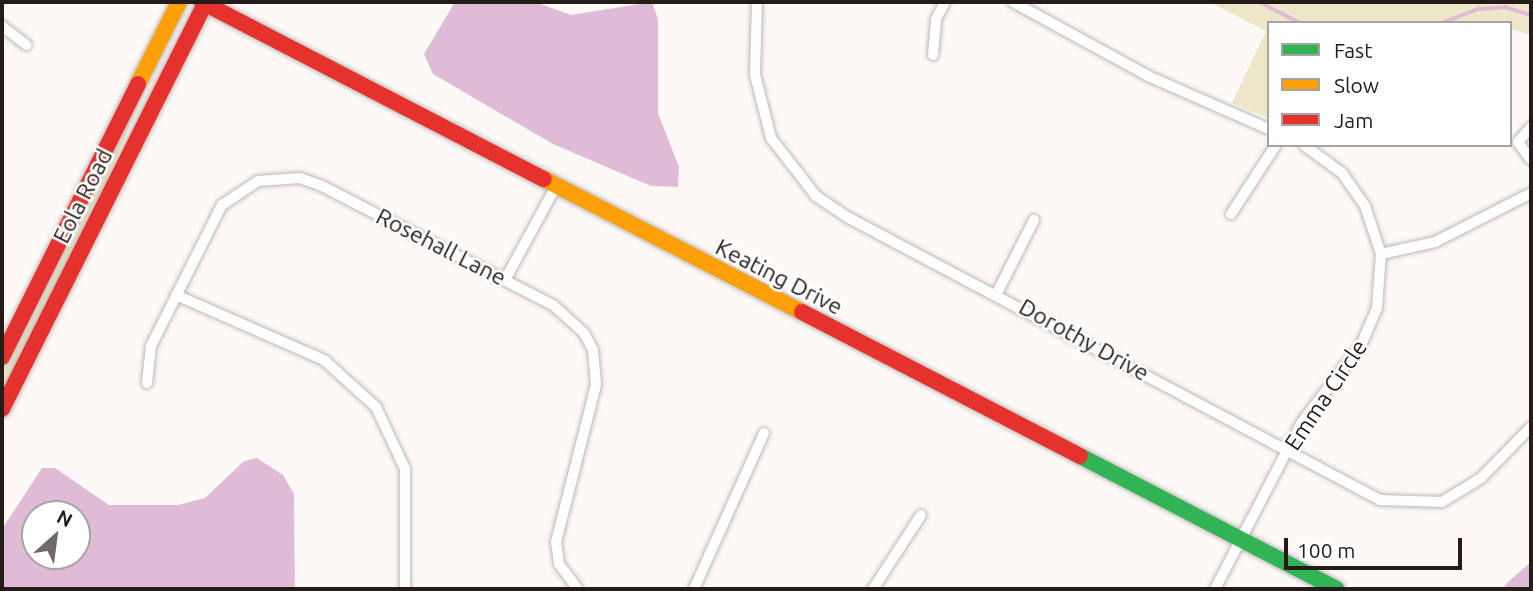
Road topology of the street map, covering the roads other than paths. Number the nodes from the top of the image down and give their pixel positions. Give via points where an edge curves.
1 (179, 2) edge
2 (204, 2) edge
3 (757, 2) edge
4 (945, 2) edge
5 (1013, 2) edge
6 (2, 26) edge
7 (26, 45) dead end
8 (933, 55) dead end
9 (1531, 127) edge
10 (1267, 128) edge
11 (1275, 147) edge
12 (1307, 147) edge
13 (1531, 160) edge
14 (556, 186) junction
15 (1531, 193) edge
16 (1231, 214) dead end
17 (1034, 220) dead end
18 (1381, 254) junction
19 (505, 280) junction
20 (998, 293) junction
21 (176, 295) junction
22 (2, 357) edge
23 (147, 383) dead end
24 (2, 409) edge
25 (1531, 427) edge
26 (764, 433) dead end
27 (1287, 453) junction
28 (921, 515) dead end
29 (1241, 540) junction
30 (405, 589) edge
31 (578, 589) edge
32 (694, 589) edge
33 (873, 589) edge
34 (1215, 589) edge
35 (1337, 589) edge

1 - 22 street, Eola Road
2 - 14 street, Keating Drive
2 - 24 street, Eola Road
3 - 20 street, Dorothy Drive via 758,97 791,170 840,213
4 - 8 street via 936,19
5 - 10 street via 1148,76
6 - 7 street
9 - 13 street via 1518,142
11 - 16 street
12 - 18 street, Emma Circle via 1330,162 1359,195
14 - 19 street
14 - 29 street, Keating Drive
15 - 18 street via 1435,242
17 - 20 street
18 - 27 street, Emma Circle via 1370,327
19 - 21 street, Rosehall Lane via 322,186 277,178 258,181 222,205
19 - 31 street, Rosehall Lane via 571,318 593,350 596,385 556,542 559,564
20 - 27 street, Dorothy Drive
21 - 23 street, Rosehall Lane via 151,346
21 - 30 street via 324,360 376,407 405,469
25 - 27 street, Dorothy Drive via 1470,487 1442,502 1417,505 1380,500
26 - 32 street
27 - 29 street, Emma Circle
28 - 33 street
29 - 34 street, Emma Circle
29 - 35 street, Keating Drive

